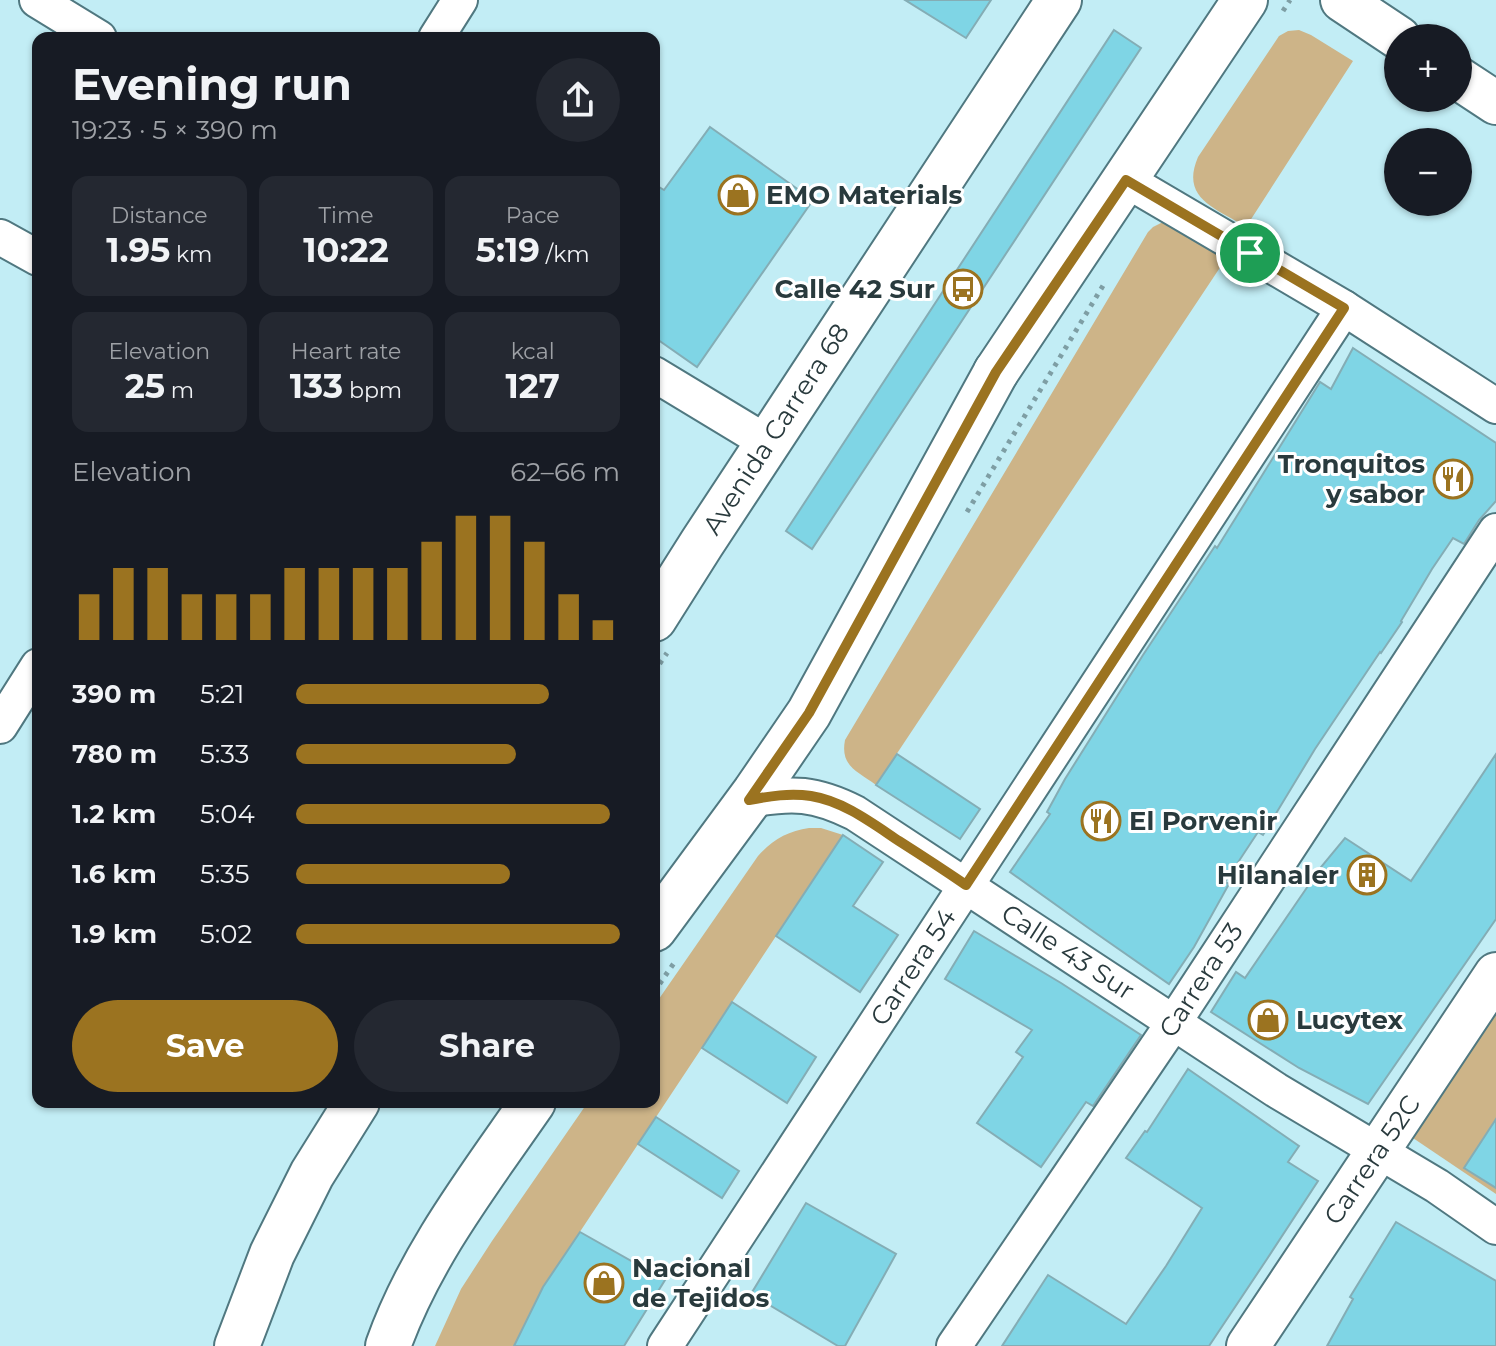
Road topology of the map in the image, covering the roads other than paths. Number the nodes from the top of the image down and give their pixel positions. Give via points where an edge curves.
1 (37, 0) edge
2 (460, 0) edge
3 (1059, 0) edge
4 (1245, 0) edge
5 (1342, 0) edge
6 (1384, 28) edge
7 (89, 32) edge
8 (440, 32) edge
9 (1126, 180) junction
10 (0, 237) edge
11 (32, 255) edge
12 (1344, 308) junction
13 (660, 378) edge
14 (1496, 406) edge
15 (768, 443) junction
16 (1496, 531) edge
17 (660, 610) edge
18 (32, 675) edge
19 (0, 726) edge
20 (749, 800) junction
21 (966, 885) junction
22 (660, 921) edge
23 (1496, 974) edge
24 (1174, 1022) junction
25 (353, 1108) edge
26 (529, 1108) edge
27 (1377, 1151) junction
28 (1496, 1227) edge
29 (237, 1346) edge
30 (388, 1346) edge
31 (665, 1346) edge
32 (954, 1346) edge
33 (1248, 1346) edge

1 - 7 street
2 - 8 street
3 - 15 main road, Avenida Carrera 68
4 - 9 main road
5 - 6 street
9 - 12 street
9 - 20 main road via 996,372 809,713
10 - 11 street
12 - 14 street
12 - 21 street, Carrera 54
13 - 15 street
15 - 17 main road, Avenida Carrera 68
16 - 24 street, Carrera 53
18 - 19 street
20 - 21 street, Calle 43 Sur via 791,795 831,801
20 - 22 main road
21 - 24 street, Calle 43 Sur
21 - 31 street, Carrera 54
23 - 27 street, Carrera 52C
24 - 27 street, Calle 43 Sur
24 - 32 street, Carrera 53
25 - 29 main road via 272,1254
26 - 30 main road via 444,1230
27 - 28 street, Calle 43 Sur
27 - 33 street, Carrera 52C

